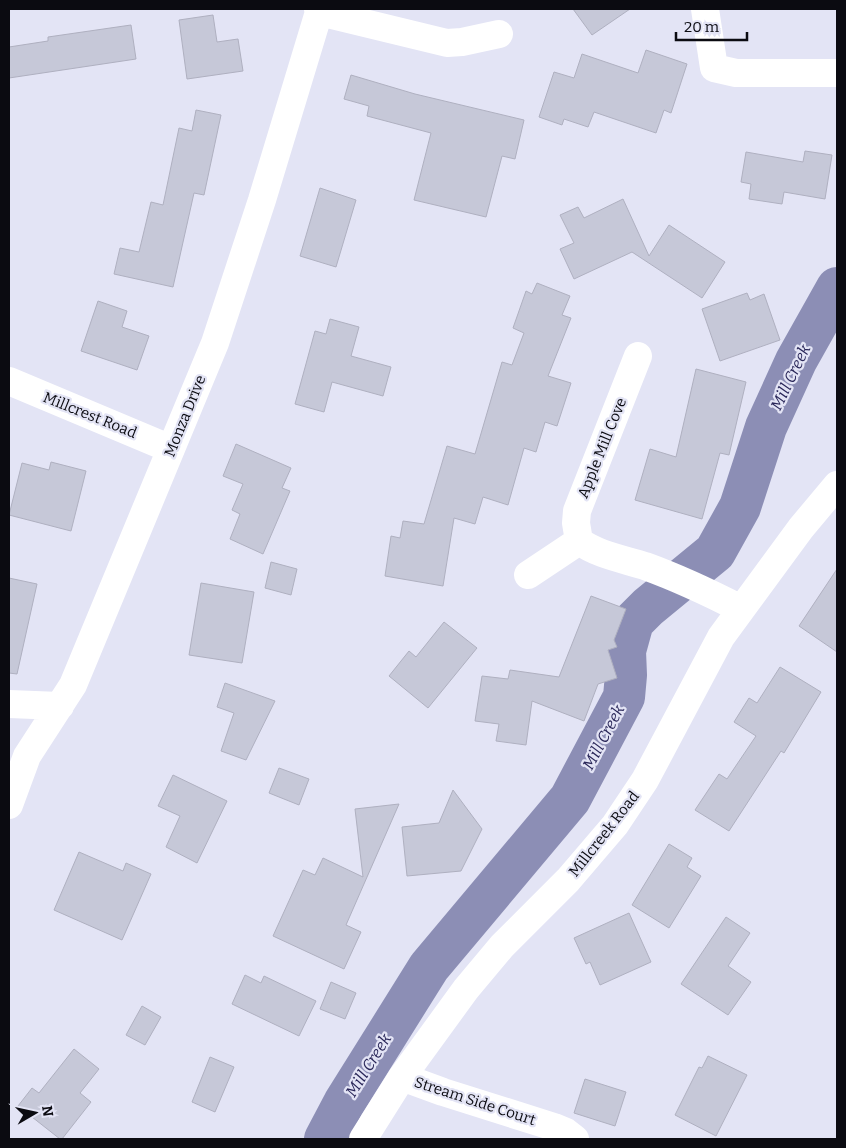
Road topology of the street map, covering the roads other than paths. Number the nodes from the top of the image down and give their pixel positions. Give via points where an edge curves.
1 (705, 9) edge
2 (318, 10) edge
3 (499, 34) dead end
4 (837, 72) edge
5 (638, 356) dead end
6 (9, 382) edge
7 (171, 448) junction
8 (837, 485) edge
9 (579, 541) junction
10 (528, 575) dead end
11 (742, 608) junction
12 (9, 704) edge
13 (60, 706) junction
14 (9, 805) edge
15 (402, 1077) junction
16 (363, 1139) edge
17 (575, 1139) edge

1 - 4 street via 714,68 736,73
2 - 3 street via 447,42
2 - 7 street, Monza Drive via 262,200 215,343
5 - 9 street, Apple Mill Cove via 577,511
6 - 7 street, Millcrest Road
7 - 13 street, Monza Drive via 74,685
8 - 11 street, Millcreek Road
9 - 10 street
9 - 11 street via 588,548 645,566
11 - 15 street, Millcreek Road via 721,637 645,780 615,825 568,880 502,946
12 - 13 street
13 - 14 street, Monza Drive via 27,756
15 - 16 street, Millcreek Road
15 - 17 street, Stream Side Court via 554,1127

